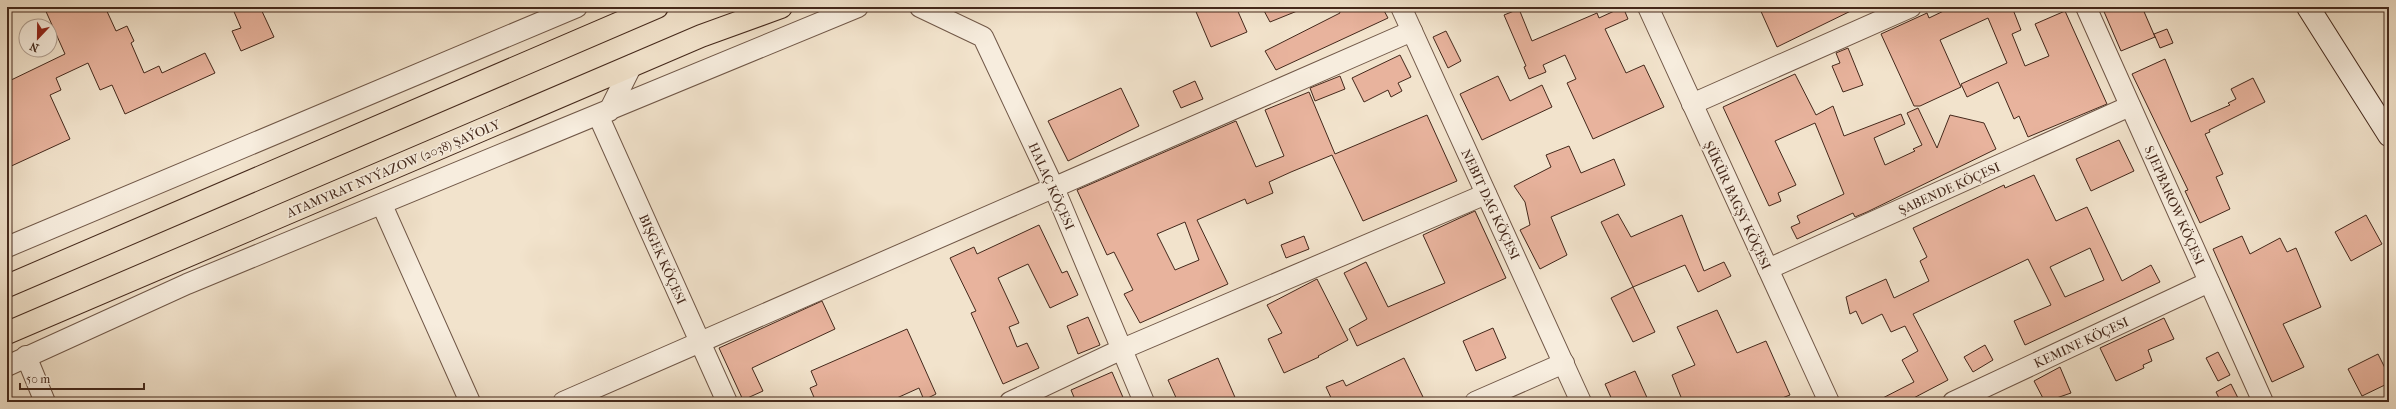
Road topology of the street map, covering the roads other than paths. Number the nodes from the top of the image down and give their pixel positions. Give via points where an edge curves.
1 (576, 7) edge
2 (657, 7) edge
3 (781, 7) edge
4 (858, 7) edge
5 (920, 7) edge
6 (1401, 7) edge
7 (1648, 7) edge
8 (1911, 7) edge
9 (2086, 7) edge
10 (2308, 7) edge
11 (551, 12) edge
12 (1412, 32) junction
13 (632, 65) junction
14 (1692, 104) junction
15 (2130, 106) junction
16 (603, 113) junction
17 (2389, 135) edge
18 (1054, 188) junction
19 (1486, 194) junction
20 (382, 205) junction
21 (7, 247) edge
22 (1768, 269) junction
23 (2209, 282) junction
24 (7, 286) edge
25 (7, 333) edge
26 (700, 341) junction
27 (1120, 350) junction
28 (26, 356) junction
29 (1564, 363) junction
30 (7, 366) edge
31 (45, 402) edge
32 (470, 402) edge
33 (563, 402) edge
34 (727, 402) edge
35 (1010, 402) edge
36 (1144, 402) edge
37 (1475, 402) edge
38 (1581, 402) edge
39 (1829, 402) edge
40 (1953, 402) edge
41 (2264, 402) edge

1 - 11 street
2 - 24 main road
3 - 13 main road, ATAMYRAT NYÝAZOW (2038) ŞAÝOLY
4 - 16 street
5 - 18 street, HALAÇ KÖÇESI via 983,37
6 - 12 street, NEBIT DAG KÖÇESI
7 - 14 street, ŞÜKÜR BAGŞY KÖÇESI
8 - 14 street
9 - 15 street, S.JEPBAROW KÖÇESI
10 - 17 street
11 - 21 street
12 - 18 street
12 - 19 street, NEBIT DAG KÖÇESI
13 - 16 street
13 - 25 main road, ATAMYRAT NYÝAZOW (2038) ŞAÝOLY
14 - 22 street, ŞÜKÜR BAGŞY KÖÇESI
15 - 22 street, ŞABENDE KÖÇESI
15 - 23 street, S.JEPBAROW KÖÇESI
16 - 20 street
16 - 26 street, BIŞGEK KÖÇESI
18 - 26 street
18 - 27 street, HALAÇ KÖÇESI
19 - 27 street
19 - 29 street, NEBIT DAG KÖÇESI
20 - 28 street via 187,284
20 - 32 street
22 - 39 street, ŞÜKÜR BAGŞY KÖÇESI
23 - 40 street, KEMINE KÖÇESI
23 - 41 street, S.JEPBAROW KÖÇESI
26 - 33 street
26 - 34 street, BIŞGEK KÖÇESI
27 - 35 street
27 - 36 street, HALAÇ KÖÇESI
28 - 30 street
28 - 31 street
29 - 37 street
29 - 38 street, NEBIT DAG KÖÇESI

